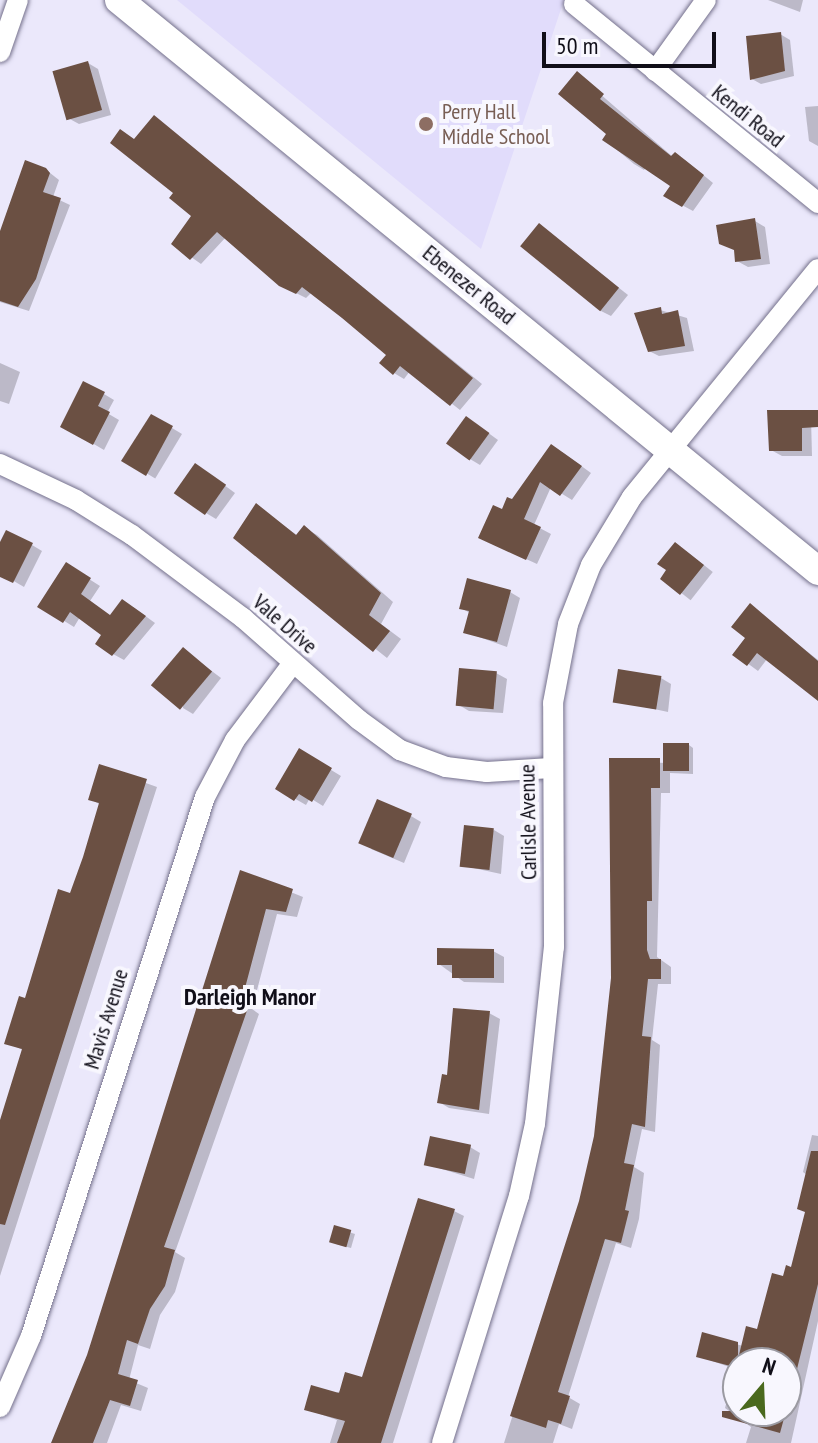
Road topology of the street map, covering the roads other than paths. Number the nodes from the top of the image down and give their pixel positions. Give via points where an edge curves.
1 (18, 0) edge
2 (119, 0) edge
3 (706, 0) edge
4 (574, 4) dead end
5 (0, 52) edge
6 (655, 71) junction
7 (818, 203) edge
8 (818, 269) edge
9 (671, 449) junction
10 (0, 464) edge
11 (818, 571) edge
12 (293, 663) junction
13 (551, 768) junction
14 (0, 1407) edge
15 (442, 1443) edge

1 - 5 street
2 - 9 street, Ebenezer Road
3 - 6 street
4 - 6 street, Kendi Road
6 - 7 street, Kendi Road
8 - 9 street, Carlisle Avenue
9 - 11 street, Ebenezer Road
9 - 13 street, Carlisle Avenue via 632,497 581,589 558,668
10 - 12 street, Vale Drive via 76,500 132,535
12 - 13 street, Vale Drive via 379,736 422,759 487,772
12 - 14 street, Mavis Avenue via 235,740 205,797 31,1336
13 - 15 street, Carlisle Avenue via 554,947 535,1124 519,1196

